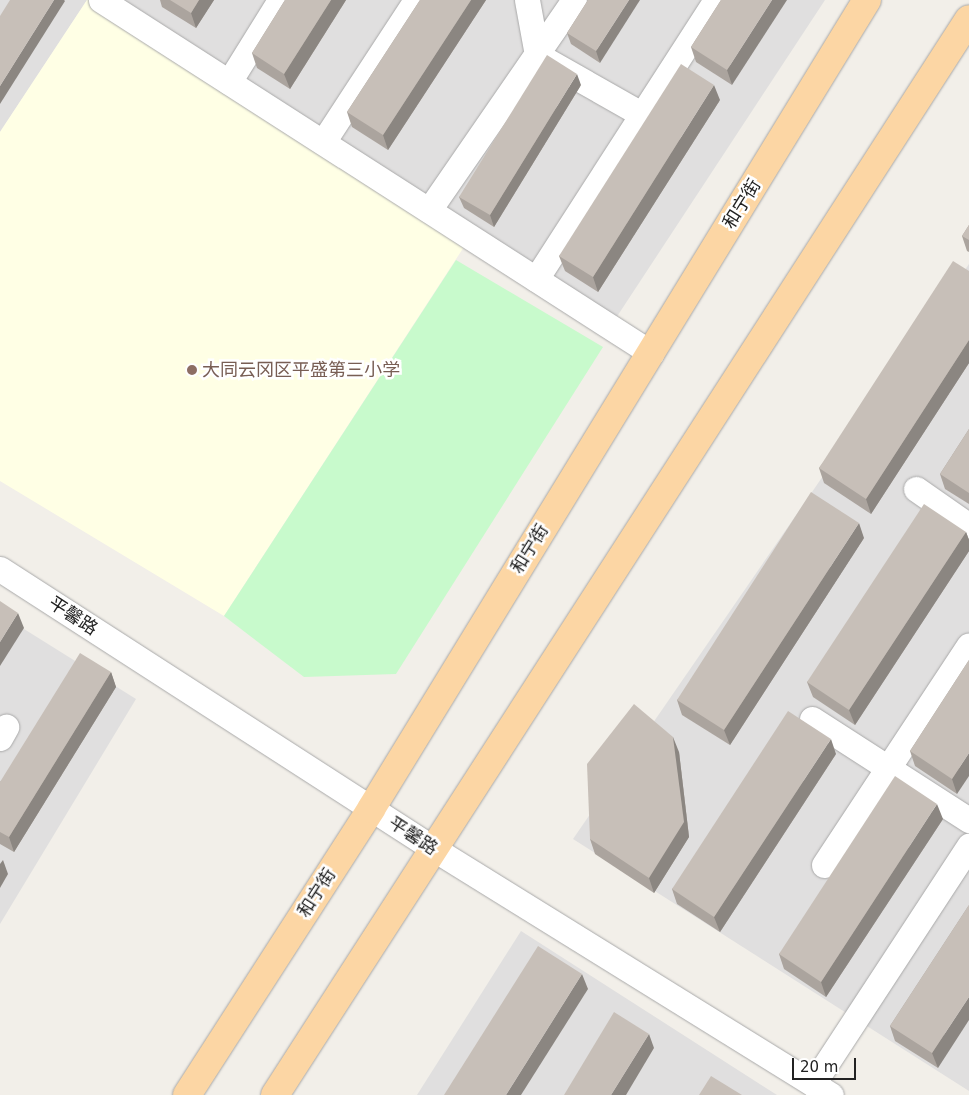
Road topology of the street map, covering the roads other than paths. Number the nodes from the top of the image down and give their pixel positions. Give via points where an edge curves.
1 (101, 0) edge
2 (280, 0) edge
3 (416, 0) edge
4 (527, 0) edge
5 (574, 0) edge
6 (716, 0) edge
7 (867, 0) edge
8 (136, 9) edge
9 (969, 19) edge
10 (537, 55) junction
11 (229, 82) junction
12 (643, 115) junction
13 (323, 142) junction
14 (429, 210) junction
15 (536, 279) junction
16 (651, 353) junction
17 (916, 489) dead end
18 (969, 526) edge
19 (0, 569) edge
20 (969, 646) edge
21 (812, 719) dead end
22 (888, 768) junction
23 (371, 808) junction
24 (969, 820) edge
25 (969, 846) edge
26 (434, 849) junction
27 (824, 865) dead end
28 (822, 1090) edge
29 (187, 1095) edge
30 (275, 1095) edge

1 - 8 street
2 - 11 street
3 - 13 street
4 - 10 street
5 - 10 street
6 - 12 street
7 - 16 main road, 和宁街
8 - 11 street
9 - 26 main road
10 - 12 street
10 - 14 street
11 - 13 street
12 - 15 street
13 - 14 street
14 - 15 street
15 - 16 street
16 - 23 main road, 和宁街
17 - 18 street
19 - 23 street, 平馨路
20 - 22 street
21 - 22 street
22 - 24 street
22 - 27 street
23 - 26 street, 平馨路
23 - 29 main road, 和宁街
25 - 28 street
26 - 28 street, 平馨路
26 - 30 main road

